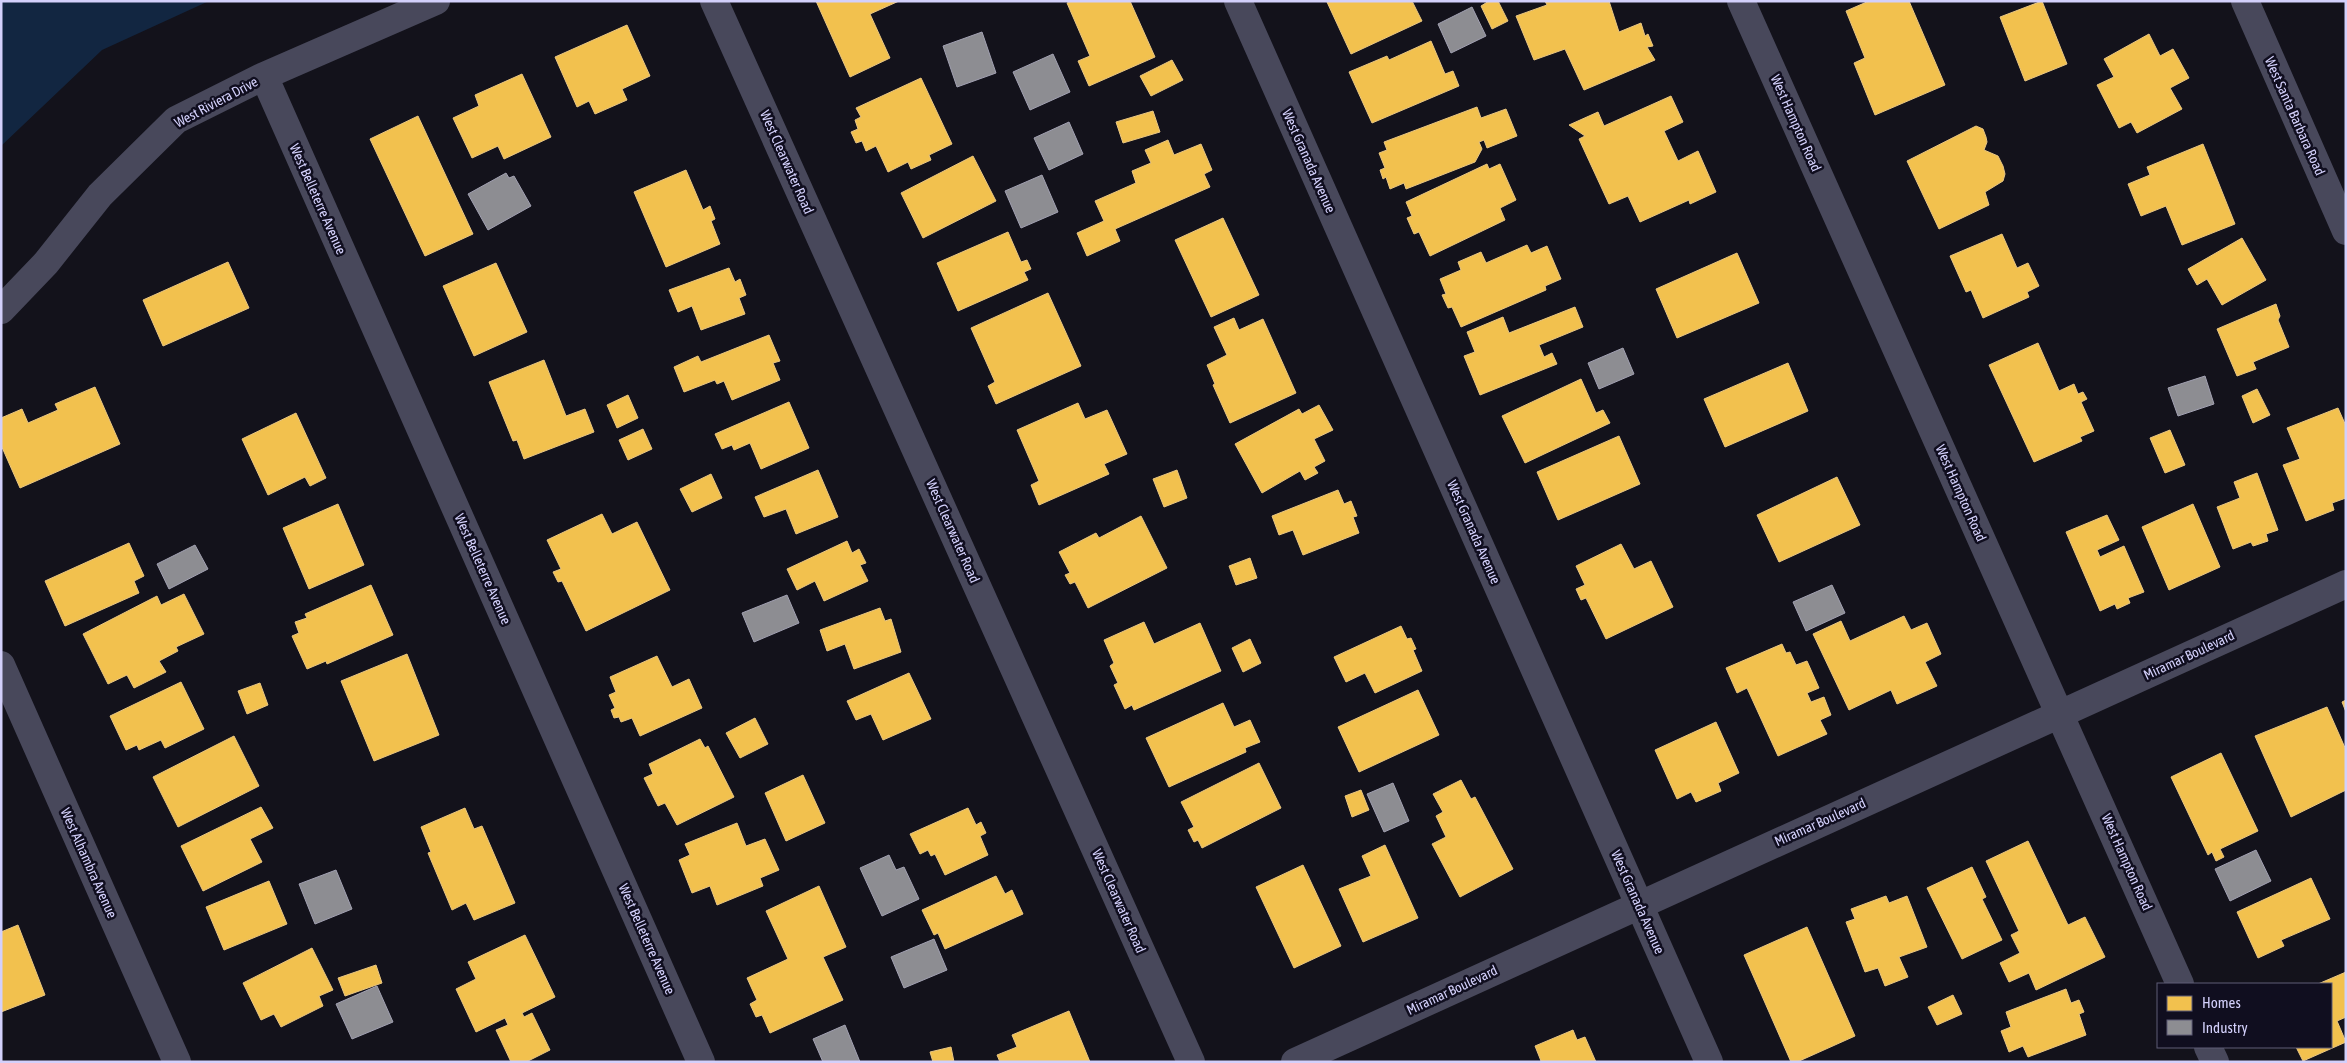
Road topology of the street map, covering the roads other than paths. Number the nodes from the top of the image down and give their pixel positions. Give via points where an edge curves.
1 (436, 1) edge
2 (714, 1) edge
3 (1238, 1) edge
4 (1741, 1) edge
5 (2244, 1) edge
6 (264, 76) junction
7 (2346, 231) edge
8 (1, 310) edge
9 (2346, 584) edge
10 (1, 665) edge
11 (2061, 714) junction
12 (1639, 904) junction
13 (2180, 983) edge
14 (2208, 1048) edge
15 (177, 1062) edge
16 (702, 1062) edge
17 (1191, 1062) edge
18 (1295, 1062) edge
19 (1709, 1062) edge
20 (2215, 1062) edge

1 - 6 street, West Riviera Drive
2 - 17 street, West Clearwater Road
3 - 12 street, West Granada Avenue
4 - 11 street, West Hampton Road
5 - 7 street, West Santa Barbara Road
6 - 8 street, West Riviera Drive via 176,120 100,195 46,263
6 - 16 street, West Belleterre Avenue
9 - 11 street, Miramar Boulevard
10 - 15 street, West Alhambra Avenue
11 - 12 street, Miramar Boulevard
11 - 13 street, West Hampton Road
12 - 18 street, Miramar Boulevard
12 - 19 street, West Granada Avenue
14 - 20 street

